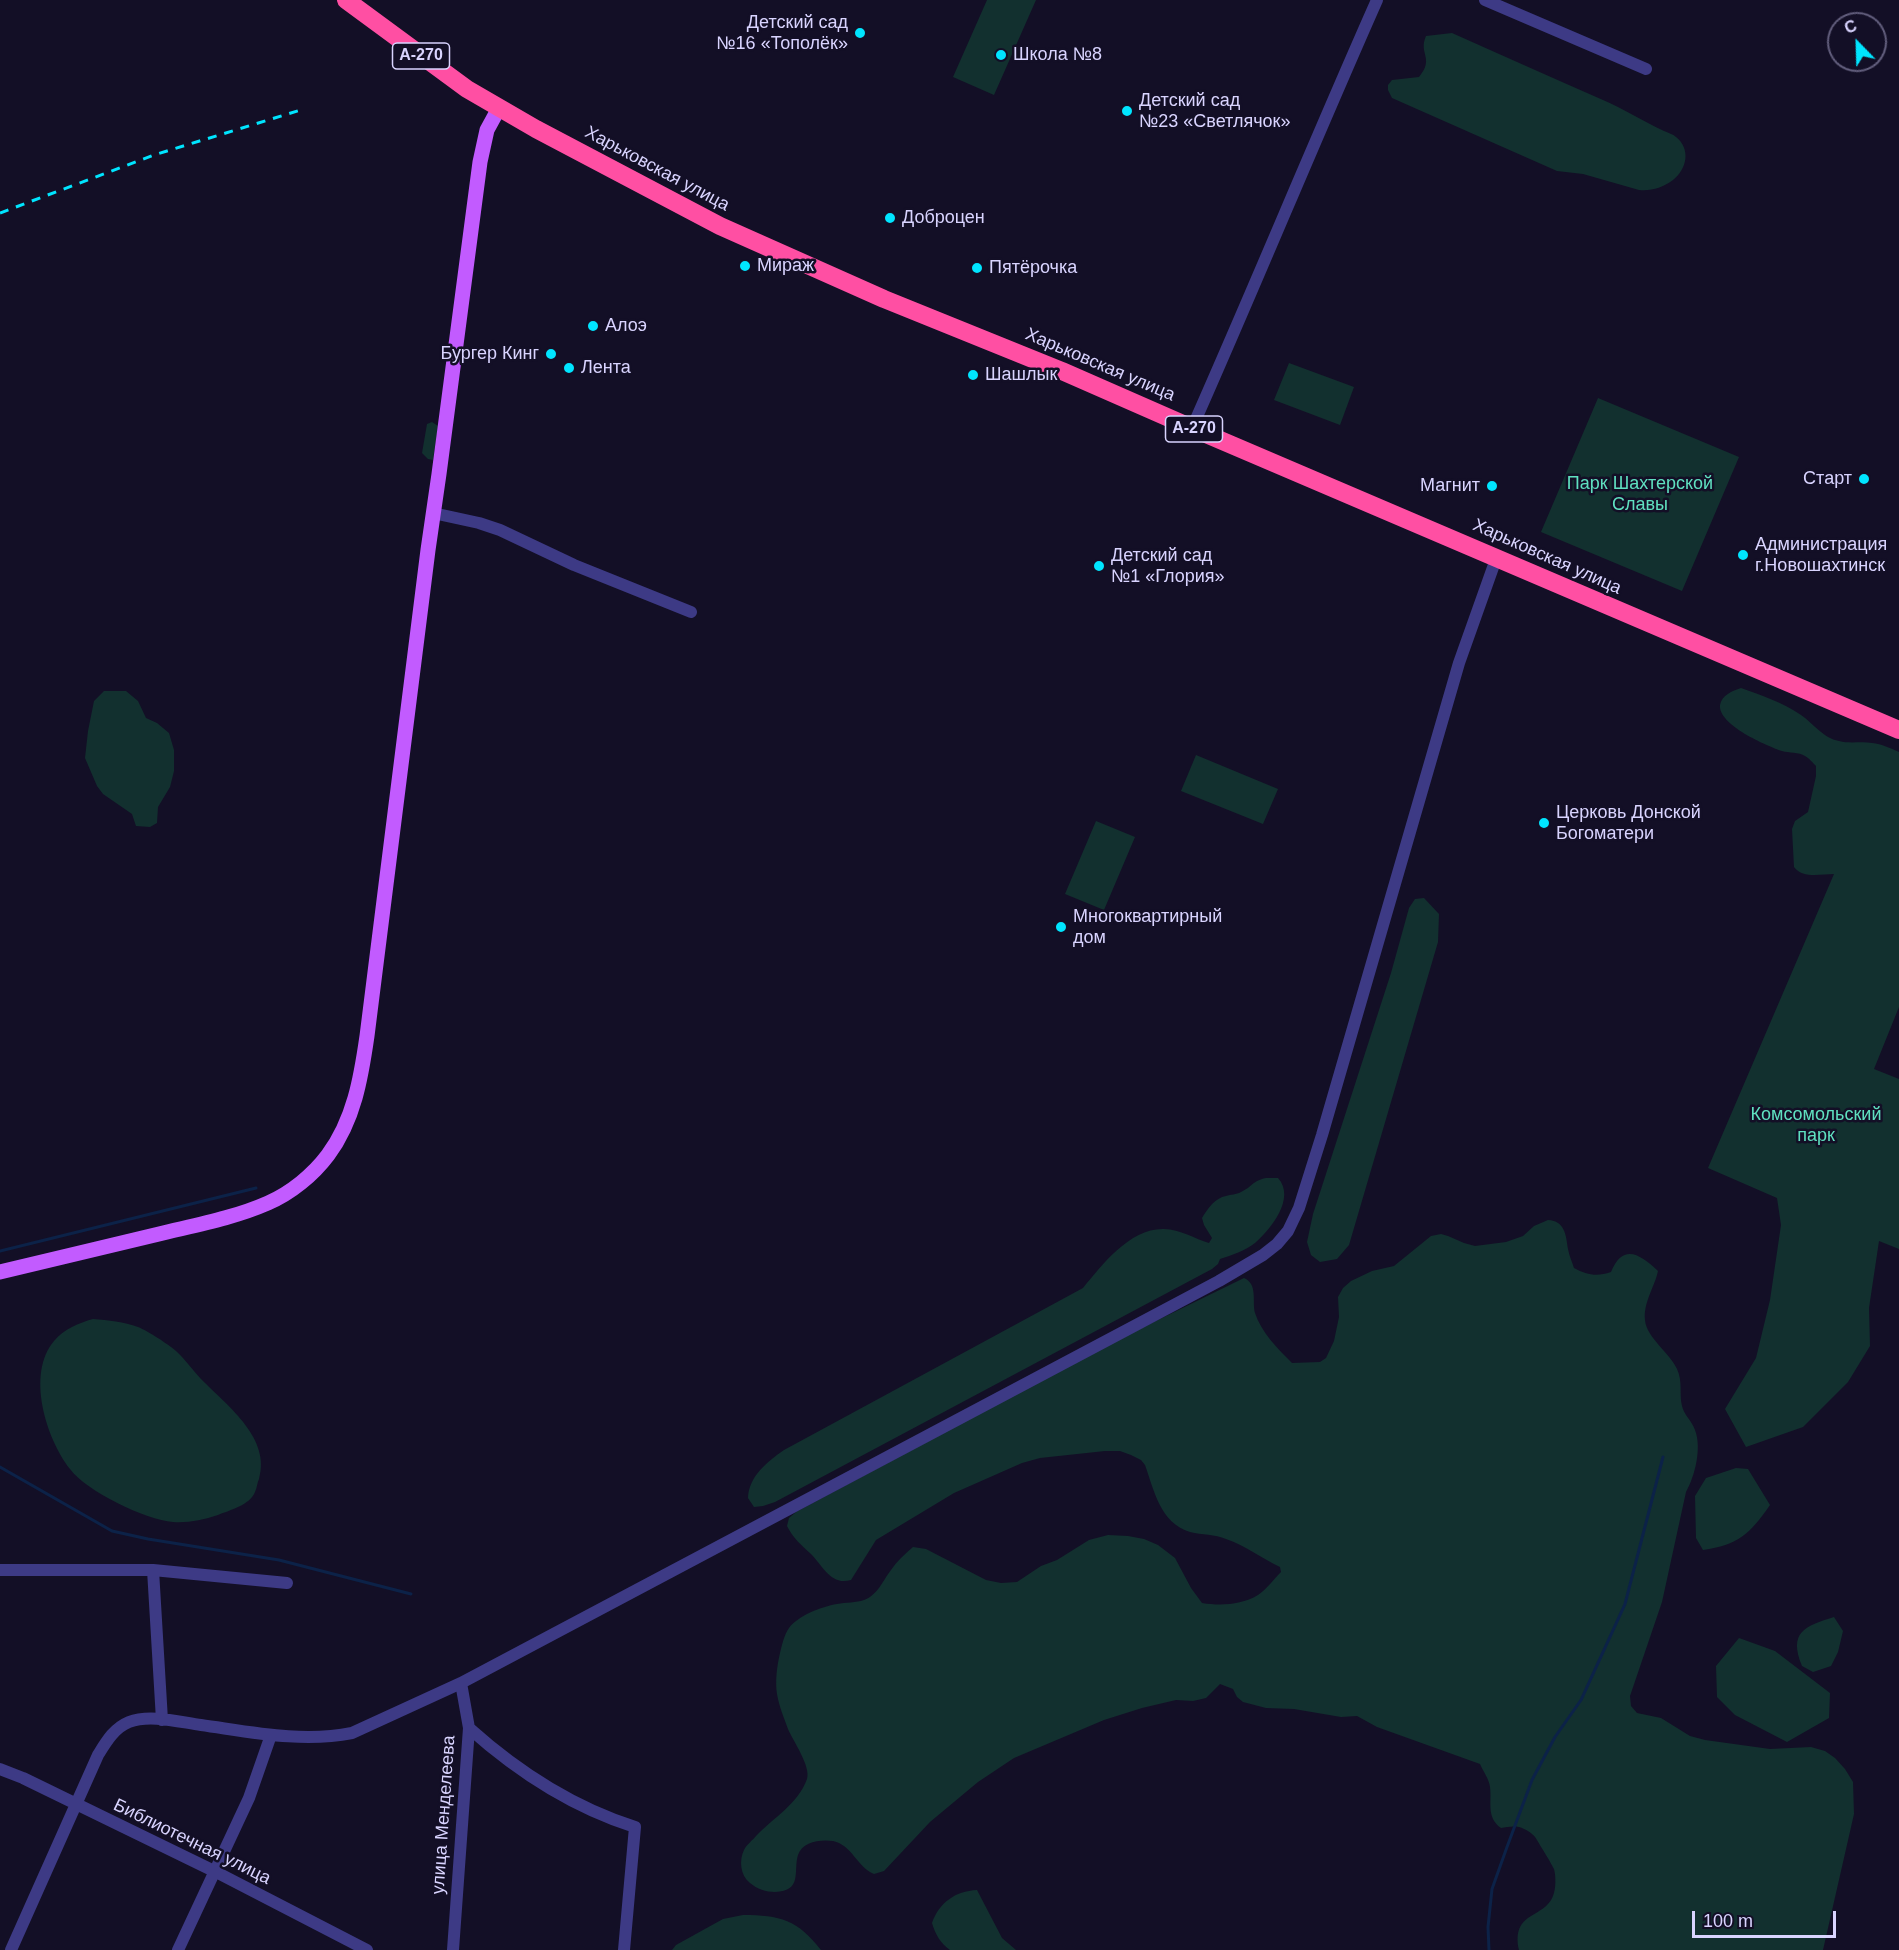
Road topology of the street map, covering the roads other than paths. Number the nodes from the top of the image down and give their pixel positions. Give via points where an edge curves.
1 (346, 0) edge
2 (1377, 0) edge
3 (1485, 0) edge
4 (1646, 69) dead end
5 (499, 108) junction
6 (1192, 428) junction
7 (433, 513) junction
8 (1496, 558) junction
9 (692, 612) dead end
10 (1899, 730) edge
11 (0, 1272) edge
12 (0, 1570) edge
13 (153, 1570) junction
14 (287, 1583) dead end
15 (461, 1683) junction
16 (162, 1720) junction
17 (469, 1728) junction
18 (271, 1735) junction
19 (0, 1768) edge
20 (77, 1805) junction
21 (216, 1872) junction
22 (11, 1950) edge
23 (178, 1950) edge
24 (367, 1950) edge
25 (453, 1950) edge
26 (624, 1950) edge

1 - 5 highway, Харьковская улица / А-270 via 446,75
2 - 6 street
3 - 4 street
5 - 6 highway, Харьковская улица / А-270 via 720,226
5 - 7 main road via 488,130 480,162
6 - 8 highway, Харьковская улица / А-270
7 - 9 street via 500,530 574,565
7 - 11 main road via 367,1036 360,1079 340,1136 309,1176 270,1203 202,1224
8 - 10 highway, Харьковская улица / А-270
8 - 15 street via 1459,663 1322,1135 1299,1208 1283,1238 1263,1255 1209,1286
12 - 13 street
13 - 14 street
13 - 16 street
15 - 17 street, улица Менделеева
15 - 18 street via 352,1733
16 - 18 street
16 - 20 street via 125,1723 108,1739
17 - 25 street, улица Менделеева
17 - 26 street via 522,1772 567,1799 635,1827
18 - 21 street via 249,1798
19 - 20 street, Библиотечная улица
20 - 21 street, Библиотечная улица
20 - 22 street
21 - 23 street
21 - 24 street, Библиотечная улица

